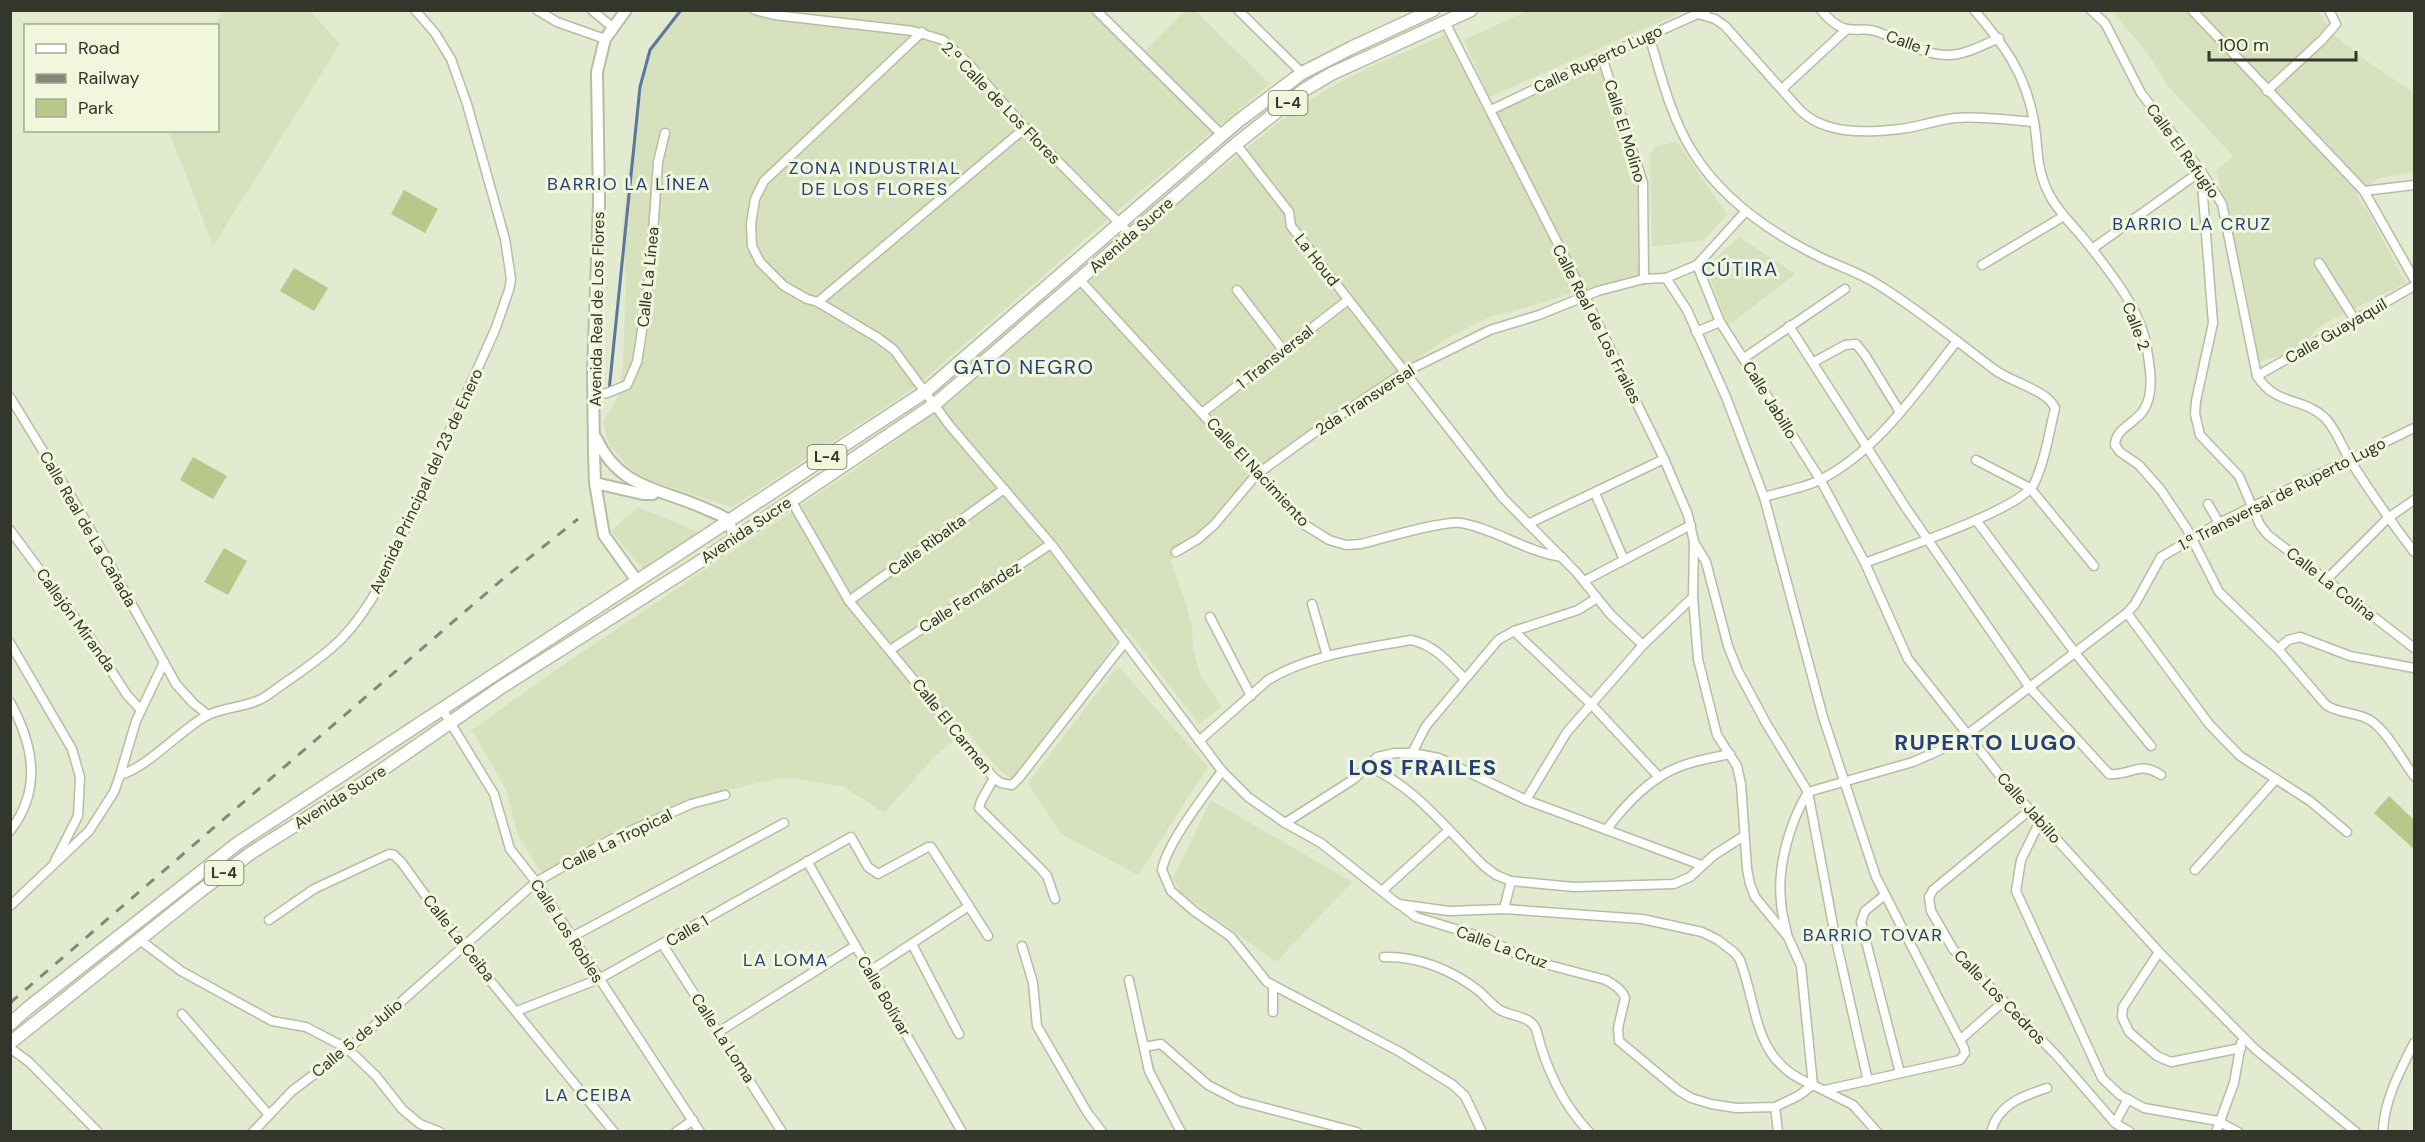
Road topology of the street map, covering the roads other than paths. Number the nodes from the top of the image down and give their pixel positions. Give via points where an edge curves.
1 (415, 10) edge
2 (537, 10) edge
3 (592, 10) edge
4 (626, 10) edge
5 (755, 10) edge
6 (1096, 10) edge
7 (1238, 10) edge
8 (1434, 10) edge
9 (1471, 10) edge
10 (1821, 10) edge
11 (1974, 10) edge
12 (2091, 10) edge
13 (2192, 10) edge
14 (2329, 10) edge
15 (1702, 12) edge
16 (1445, 22) junction
17 (612, 27) junction
18 (1847, 29) junction
19 (921, 32) junction
20 (1649, 35) junction
21 (1999, 38) junction
22 (605, 39) junction
23 (1602, 57) junction
24 (1302, 73) junction
25 (1782, 89) junction
26 (2267, 91) junction
27 (1491, 110) junction
28 (2034, 122) junction
29 (1025, 128) junction
30 (665, 134) dead end
31 (1222, 135) junction
32 (1236, 144) junction
33 (2201, 171) junction
34 (2415, 185) edge
35 (2364, 191) junction
36 (1746, 211) junction
37 (2064, 216) junction
38 (1120, 223) junction
39 (1131, 236) junction
40 (2092, 249) junction
41 (2319, 263) dead end
42 (1697, 265) junction
43 (1982, 266) dead end
44 (1666, 278) junction
45 (1644, 279) junction
46 (2415, 279) edge
47 (1080, 280) junction
48 (2415, 286) edge
49 (1845, 289) dead end
50 (1237, 290) dead end
51 (1585, 297) junction
52 (1348, 300) junction
53 (818, 302) junction
54 (2355, 320) junction
55 (1719, 322) junction
56 (1789, 327) junction
57 (1696, 332) junction
58 (1957, 342) junction
59 (1284, 350) junction
60 (1744, 358) junction
61 (1814, 362) junction
62 (1405, 372) junction
63 (2257, 376) junction
64 (926, 392) junction
65 (594, 395) junction
66 (10, 397) edge
67 (935, 404) junction
68 (1900, 412) junction
69 (1202, 413) junction
70 (2415, 428) edge
71 (595, 435) junction
72 (1867, 447) junction
73 (1664, 459) junction
74 (1976, 460) dead end
75 (2349, 460) junction
76 (620, 472) junction
77 (1256, 475) junction
78 (595, 478) junction
79 (1820, 479) junction
80 (2030, 488) junction
81 (1004, 489) junction
82 (1595, 493) junction
83 (660, 494) junction
84 (1764, 497) junction
85 (791, 500) junction
86 (2415, 500) edge
87 (2208, 504) dead end
88 (2254, 511) junction
89 (2388, 518) junction
90 (1976, 520) junction
91 (728, 523) junction
92 (2219, 523) junction
93 (1528, 524) junction
94 (1690, 525) junction
95 (10, 530) edge
96 (736, 537) junction
97 (1928, 538) junction
98 (2192, 538) junction
99 (1694, 542) junction
100 (1051, 544) junction
101 (1176, 552) dead end
102 (2415, 552) edge
103 (1562, 557) junction
104 (1624, 560) junction
105 (1865, 563) junction
106 (2094, 566) dead end
107 (2326, 580) junction
108 (637, 581) junction
109 (1584, 581) junction
110 (1693, 597) junction
111 (1597, 598) junction
112 (849, 601) junction
113 (1312, 604) dead end
114 (2127, 613) junction
115 (1210, 617) dead end
116 (1514, 631) junction
117 (1125, 642) junction
118 (10, 643) edge
119 (1643, 645) junction
120 (2415, 648) edge
121 (2278, 649) junction
122 (890, 650) junction
123 (2076, 654) junction
124 (1327, 656) junction
125 (164, 662) junction
126 (2415, 668) edge
127 (1465, 679) junction
128 (2030, 688) junction
129 (1251, 696) junction
130 (10, 702) edge
131 (1591, 704) junction
132 (442, 709) junction
133 (141, 710) junction
134 (208, 715) junction
135 (451, 723) junction
136 (1968, 734) junction
137 (1199, 741) junction
138 (2151, 746) dead end
139 (1412, 753) junction
140 (1730, 754) junction
141 (1366, 766) junction
142 (1222, 771) junction
143 (2161, 774) dead end
144 (120, 776) junction
145 (2415, 776) edge
146 (1659, 777) junction
147 (994, 778) junction
148 (2276, 779) junction
149 (1843, 782) junction
150 (1808, 792) junction
151 (726, 795) dead end
152 (1526, 800) junction
153 (2030, 810) junction
154 (2040, 821) junction
155 (784, 823) dead end
156 (1285, 823) junction
157 (1605, 830) junction
158 (10, 831) edge
159 (1448, 831) junction
160 (2347, 832) dead end
161 (1744, 836) junction
162 (807, 861) junction
163 (1701, 865) junction
164 (2194, 870) dead end
165 (48, 872) junction
166 (1511, 881) junction
167 (536, 882) junction
168 (1382, 891) junction
169 (1886, 895) junction
170 (1055, 899) dead end
171 (1398, 904) junction
172 (10, 906) edge
173 (969, 906) junction
174 (1504, 909) junction
175 (269, 920) dead end
176 (988, 936) dead end
177 (572, 937) junction
178 (1788, 937) junction
179 (140, 940) junction
180 (912, 944) junction
181 (663, 945) junction
182 (462, 946) junction
183 (855, 946) junction
184 (1023, 946) dead end
185 (2159, 952) junction
186 (1384, 957) dead end
187 (870, 971) junction
188 (599, 979) junction
189 (1129, 980) dead end
190 (1273, 987) junction
191 (2003, 1002) junction
192 (517, 1011) junction
193 (1273, 1012) dead end
194 (182, 1014) dead end
195 (10, 1024) edge
196 (720, 1031) junction
197 (959, 1034) dead end
198 (2242, 1037) junction
199 (1960, 1040) junction
200 (10, 1043) edge
201 (2415, 1043) edge
202 (1144, 1047) junction
203 (10, 1048) edge
204 (2241, 1048) junction
205 (348, 1049) junction
206 (1900, 1073) junction
207 (1868, 1081) junction
208 (1813, 1085) junction
209 (2047, 1088) dead end
210 (1825, 1090) junction
211 (2128, 1099) junction
212 (1775, 1107) junction
213 (269, 1115) junction
214 (693, 1120) junction
215 (2218, 1121) junction
216 (2115, 1123) junction
217 (98, 1131) edge
218 (253, 1131) edge
219 (440, 1131) edge
220 (614, 1131) edge
221 (676, 1131) edge
222 (700, 1131) edge
223 (782, 1131) edge
224 (962, 1131) edge
225 (1102, 1131) edge
226 (1181, 1131) edge
227 (1357, 1131) edge
228 (1482, 1131) edge
229 (1589, 1131) edge
230 (1778, 1131) edge
231 (1877, 1131) edge
232 (1991, 1131) edge
233 (2130, 1131) edge
234 (2216, 1131) edge
235 (2238, 1131) edge
236 (2356, 1131) edge
237 (2383, 1131) edge

1 - 134 street, Avenida Principal del 23 de Enero via 451,59 467,104 511,269 509,291 495,330 366,609 332,649 259,700
2 - 22 street via 562,25
3 - 17 street
4 - 17 street, Avenida Real de Los Flores
5 - 19 street, 2.ª Calle de Los Flores
6 - 31 street
7 - 24 street
8 - 24 main road, Avenida Sucre / L-4
9 - 16 main road, Avenida Sucre / L-4
10 - 18 street, Calle 1 via 1832,22
11 - 21 street, Calle 2
12 - 33 street, Calle El Refugio via 2105,23 2141,93
13 - 26 street
14 - 26 street via 2336,24
15 - 20 street, Calle Ruperto Lugo
15 - 25 street via 1725,26
16 - 27 street, Calle Real de Los Frailes
16 - 32 main road, Avenida Sucre / L-4 via 1304,90
17 - 22 street, Avenida Real de Los Flores
18 - 21 street, Calle 1 via 1861,28 1927,52 1950,55
18 - 25 street
19 - 29 street, 2.ª Calle de Los Flores via 943,40 957,52
19 - 53 street via 759,188 750,237 754,254 784,286
20 - 23 street, Calle Ruperto Lugo
20 - 36 street via 1694,155
21 - 28 street, Calle 2 via 2026,87
22 - 65 street, Avenida Real de Los Flores via 597,72 599,202
23 - 27 street, Calle Ruperto Lugo
23 - 45 street, Calle El Molino via 1643,183
24 - 31 main road, Avenida Sucre / L-4
25 - 28 street via 1806,117 1833,129 1900,129 1953,118
26 - 35 street
27 - 51 street, Calle Real de Los Frailes
28 - 37 street, Calle 2 via 2039,170
29 - 38 street, 2.ª Calle de Los Flores
29 - 53 street
30 - 65 street, Calle La Línea via 658,162 650,274 637,362 627,386
31 - 38 main road, Avenida Sucre / L-4
32 - 39 main road, Avenida Sucre / L-4
32 - 52 street, La Houd via 1288,212 1291,226
33 - 40 street
33 - 63 street, Calle El Refugio via 2224,212
33 - 88 street, Calle La Colina via 2213,323 2196,401 2197,427 2239,476
34 - 35 street
35 - 46 street
36 - 42 street
36 - 58 street via 1789,240 1877,284
37 - 40 street, Calle 2
37 - 43 street
38 - 39 street, 2.ª Calle de Los Flores
38 - 64 main road, Avenida Sucre / L-4
39 - 47 main road, Avenida Sucre / L-4
40 - 98 street, Calle 2 via 2123,293 2147,346 2148,398 2143,412 2118,435 2115,445 2161,490
41 - 54 street
42 - 44 street
42 - 55 street, Calle Jabillo
44 - 45 street, 2da Transversal
44 - 57 street via 1687,309
45 - 51 street, 2da Transversal
47 - 67 main road, Avenida Sucre / L-4
47 - 69 street, Calle El Nacimiento
48 - 54 street, Calle Guayaquil
49 - 56 street
50 - 59 street
51 - 62 street, 2da Transversal via 1490,330
51 - 73 street, Calle Real de Los Frailes
52 - 59 street, 1 Transversal
52 - 62 street, La Houd
53 - 64 street via 886,343
54 - 63 street, Calle Guayaquil
55 - 57 street
55 - 60 street, Calle Jabillo
56 - 60 street
56 - 61 street
57 - 84 street
58 - 68 street
58 - 80 street via 2000,374 2054,405 2044,453
59 - 69 street, 1 Transversal
60 - 79 street, Calle Jabillo
61 - 68 street via 1845,345 1856,345
61 - 72 street
62 - 77 street, 2da Transversal
62 - 93 street, La Houd via 1503,498
63 - 75 street via 2278,397 2309,406 2327,420
64 - 67 street
64 - 91 main road, Avenida Sucre / L-4
65 - 71 street, Avenida Real de Los Flores
66 - 125 street, Calle Real de La Cañada via 81,513
67 - 81 street
67 - 85 main road, Avenida Sucre / L-4
68 - 72 street
69 - 77 street, Calle El Nacimiento
70 - 75 street, 1.ª Transversal de Ruperto Lugo
71 - 76 street, Avenida Real de Los Flores
71 - 78 street, Avenida Real de Los Flores
72 - 79 street
72 - 97 street
73 - 82 street
73 - 94 street, Calle Real de Los Frailes
74 - 80 street
75 - 88 street, 1.ª Transversal de Ruperto Lugo
75 - 89 street
76 - 78 street via 610,468
76 - 83 street, Avenida Real de Los Flores
77 - 101 street, 2da Transversal via 1214,525
77 - 103 street, Calle El Nacimiento via 1302,523 1338,543 1361,544 1456,522
78 - 83 street, Avenida Real de Los Flores via 643,494
78 - 108 street, Avenida Real de Los Flores via 604,535
79 - 84 street
79 - 105 street, Calle Jabillo
80 - 90 street via 2020,499
80 - 106 street
81 - 100 street
81 - 112 street, Calle Ribalta
82 - 93 street
82 - 104 street
83 - 91 street, Avenida Real de Los Flores via 693,503 722,516
84 - 149 street via 1805,657
85 - 96 main road, Avenida Sucre / L-4
85 - 112 street, Calle El Carmen
86 - 89 street
87 - 92 street
88 - 92 street, 1.ª Transversal de Ruperto Lugo
88 - 107 street, Calle La Colina via 2268,535
89 - 102 street
89 - 107 street
90 - 97 street
90 - 123 street
91 - 96 street, Avenida Real de Los Flores
91 - 108 main road, Avenida Sucre / L-4
92 - 98 street, 1.ª Transversal de Ruperto Lugo
93 - 103 street, La Houd
94 - 99 street, Calle Real de Los Frailes
94 - 104 street
95 - 133 street, Callejón Miranda
96 - 135 main road, Avenida Sucre / L-4
97 - 105 street
97 - 128 street
98 - 114 street, 1.ª Transversal de Ruperto Lugo via 2161,557
98 - 121 street, Calle 2 via 2219,592
99 - 110 street
99 - 150 street via 1706,562 1738,671
100 - 117 street
100 - 122 street, Calle Fernández
103 - 109 street, La Houd
104 - 109 street
105 - 136 street, Calle Jabillo via 1908,659
107 - 120 street, Calle La Colina
108 - 132 main road, Avenida Sucre / L-4
109 - 111 street, La Houd
110 - 119 street
110 - 140 street via 1698,659 1718,735
111 - 116 street via 1578,610
111 - 119 street, La Houd
112 - 122 street, Calle El Carmen
113 - 124 street
114 - 123 street, 1.ª Transversal de Ruperto Lugo
114 - 148 street via 2209,724 2240,756
115 - 129 street
116 - 127 street via 1498,640
116 - 131 street
117 - 137 street
117 - 147 street, Calle El Carmen via 1012,785
118 - 165 street via 72,749 80,777 78,816
119 - 131 street
121 - 126 street via 2288,640 2300,637 2350,656
121 - 145 street, Calle 2 via 2332,710 2363,717 2379,728
122 - 147 street, Calle El Carmen
123 - 128 street, 1.ª Transversal de Ruperto Lugo
123 - 138 street
124 - 127 street via 1411,640 1438,652
124 - 129 street via 1279,674
125 - 133 street
125 - 134 street, Calle Real de La Cañada via 184,694
127 - 139 street via 1426,726
128 - 136 street, 1.ª Transversal de Ruperto Lugo
128 - 143 street via 2109,774 2150,767
129 - 137 street
130 - 158 street via 29,745 31,773 27,800
131 - 146 street
131 - 152 street via 1567,732
132 - 135 street, Calle Los Robles
132 - 195 main road, Avenida Sucre / L-4 via 238,843
133 - 144 street
134 - 144 street, Avenida Principal del 23 de Enero via 134,771
135 - 167 street, Calle Los Robles via 494,794 510,849
135 - 179 main road, Avenida Sucre / L-4 via 251,853
136 - 149 street, 1.ª Transversal de Ruperto Lugo via 1913,762
136 - 153 street, Calle Jabillo
137 - 142 street
139 - 141 street via 1377,758
139 - 152 street via 1439,759
140 - 146 street via 1683,765
140 - 161 street via 1741,784
141 - 156 street via 1347,784
141 - 159 street via 1408,789
142 - 156 street via 1248,797
142 - 190 street via 1166,857 1162,873 1171,891 1231,937
144 - 165 street via 89,831
146 - 157 street via 1633,798
147 - 170 street via 979,808 1041,868
148 - 160 street
148 - 164 street
149 - 150 street, 1.ª Transversal de Ruperto Lugo
149 - 169 street via 1876,878
150 - 178 street via 1791,824 1784,859 1780,900
150 - 207 street
151 - 167 street, Calle La Tropical via 691,804 630,830
152 - 157 street
153 - 154 street, Calle Jabillo
153 - 191 street, Calle Los Cedros via 1929,897 1931,911 1953,949
154 - 185 street, Calle Jabillo
154 - 211 street via 2021,860 2016,891 2102,1078
155 - 177 street
156 - 168 street via 1320,843
157 - 163 street
159 - 166 street via 1484,866
159 - 168 street
161 - 163 street
161 - 178 street via 1755,897
162 - 173 street, Calle 1 via 852,837 868,867 878,874 929,846
162 - 181 street, Calle 1
162 - 183 street, Calle Bolívar
163 - 166 street via 1690,877 1674,884 1574,888
165 - 172 street
166 - 174 street
167 - 177 street, Calle Los Robles
167 - 182 street, Calle La Tropical
168 - 171 street
169 - 199 street
169 - 206 street via 1865,911 1861,922
171 - 174 street via 1449,911
171 - 212 street, Calle La Cruz via 1416,917 1488,939 1526,959 1606,980 1621,990 1625,998 1619,1041 1691,1098 1736,1108
173 - 176 street
173 - 180 street
174 - 208 street via 1641,919 1702,932 1718,940 1740,960 1758,1028 1770,1051 1794,1078
175 - 182 street, Calle La Ceiba via 314,889 394,855
177 - 188 street, Calle Los Robles
178 - 208 street via 1803,976
179 - 200 main road, Avenida Sucre / L-4
179 - 205 street via 181,971 272,1021 306,1027
180 - 187 street
180 - 197 street
181 - 188 street, Calle 1
181 - 196 street, Calle La Loma
182 - 192 street, Calle La Ceiba
182 - 205 street, Calle 5 de Julio
183 - 187 street, Calle Bolívar
183 - 196 street
184 - 225 street via 1033,983 1036,1026
185 - 198 street, Calle Jabillo
185 - 204 street via 2123,1008 2122,1017 2129,1032 2157,1056 2171,1062
186 - 229 street via 1428,963 1477,990 1497,1009 1532,1023 1553,1081
187 - 224 street, Calle Bolívar
188 - 192 street, Calle 1
188 - 214 street, Calle Los Robles
189 - 202 street
190 - 193 street
190 - 228 street via 1400,1052 1453,1084 1465,1096
191 - 199 street
191 - 216 street, Calle Los Cedros
192 - 220 street, Calle La Ceiba
194 - 213 street
196 - 223 street, Calle La Loma
198 - 204 street
198 - 236 street, Calle Jabillo
199 - 206 street via 1965,1053 1960,1060
201 - 237 street via 2383,1115
202 - 226 street via 1154,1084
202 - 227 street via 1161,1044 1208,1085 1239,1101
203 - 217 street
204 - 215 street via 2234,1083
205 - 213 street, Calle 5 de Julio via 292,1091
205 - 219 street via 402,1109 420,1124
206 - 207 street
207 - 210 street
208 - 210 street
208 - 212 street, Calle La Cruz
209 - 232 street via 2017,1098 1998,1115
210 - 231 street via 1853,1105
211 - 215 street via 2144,1108
211 - 216 street
212 - 230 street
213 - 218 street, Calle 5 de Julio
214 - 221 street
214 - 222 street, Calle Los Robles
215 - 234 street
215 - 235 street
216 - 233 street, Calle Los Cedros

